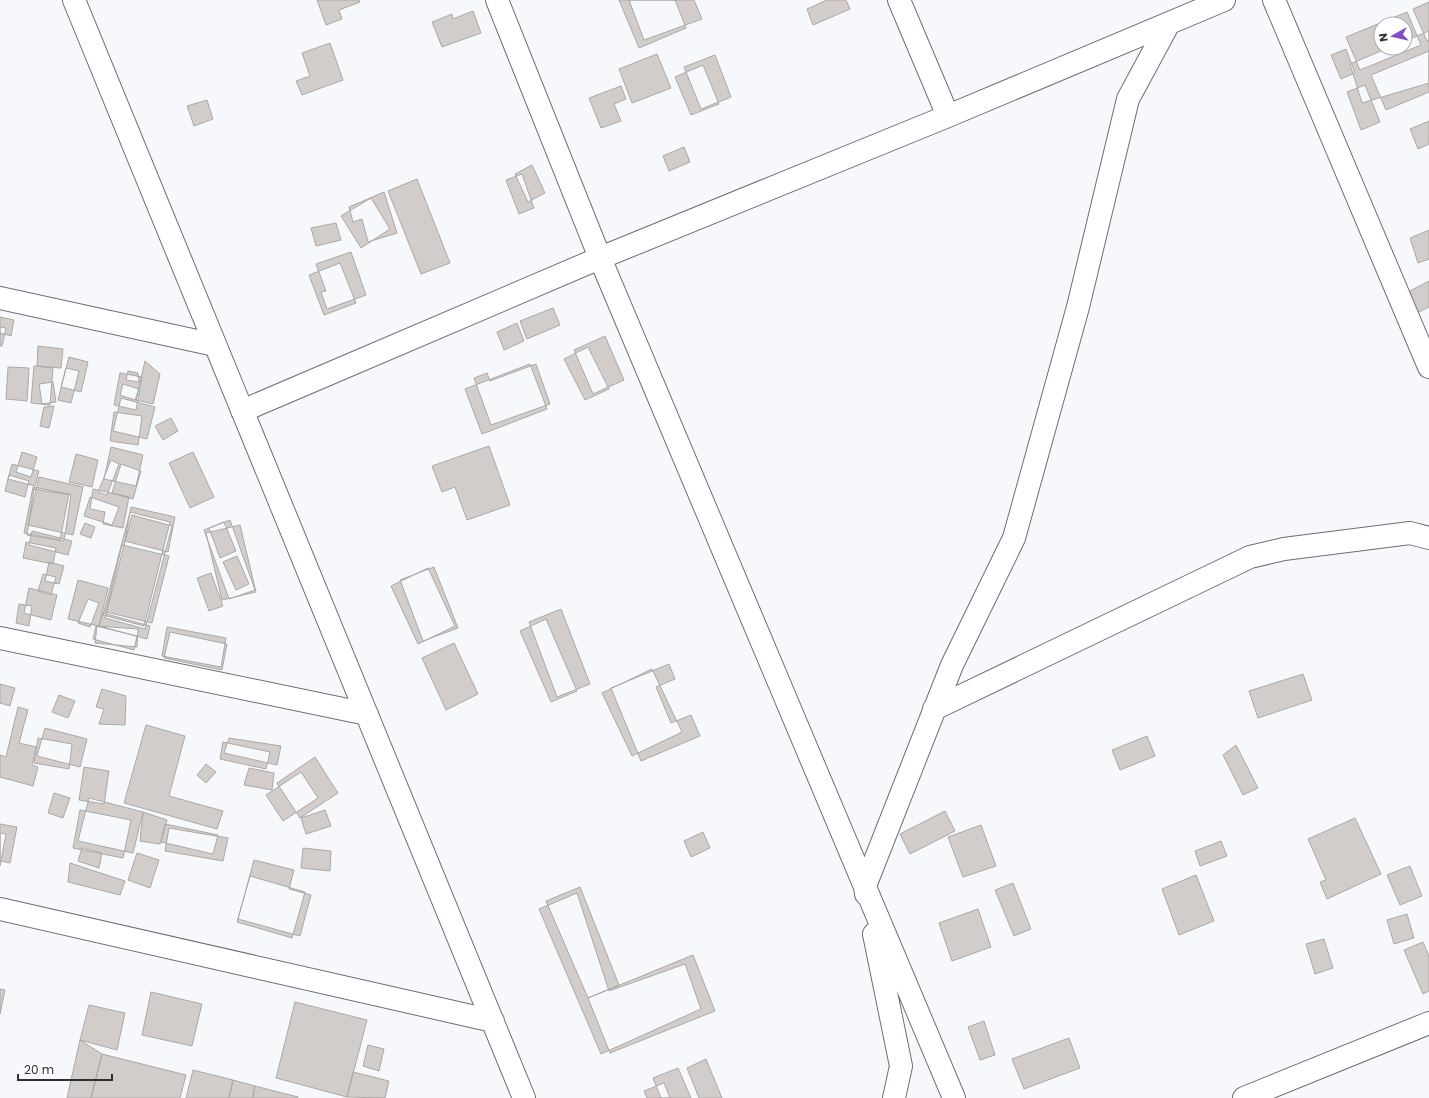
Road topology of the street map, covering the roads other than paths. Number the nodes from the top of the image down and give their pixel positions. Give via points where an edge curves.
1 (74, 0) edge
2 (497, 0) edge
3 (899, 0) edge
4 (1224, 0) edge
5 (1274, 0) edge
6 (1169, 23) junction
7 (948, 116) junction
8 (600, 258) junction
9 (0, 298) edge
10 (215, 345) junction
11 (1429, 367) edge
12 (242, 410) junction
13 (1429, 538) edge
14 (0, 638) edge
15 (934, 709) junction
16 (367, 714) junction
17 (865, 886) junction
18 (0, 910) edge
19 (493, 1021) junction
20 (1429, 1023) edge
21 (524, 1098) edge
22 (894, 1098) edge
23 (954, 1098) edge
24 (1244, 1098) edge

1 - 10 street
2 - 8 street
3 - 7 street
4 - 6 street
5 - 11 street
6 - 7 street
6 - 15 street via 1128,99 1078,307 1014,538 952,665
7 - 8 street
8 - 12 street
8 - 17 street
9 - 10 street
10 - 12 street
12 - 16 street
13 - 15 street via 1410,533 1250,557
14 - 16 street
15 - 17 street
16 - 19 street
17 - 22 street via 901,1066
17 - 23 street
18 - 19 street
19 - 21 street
20 - 24 street

